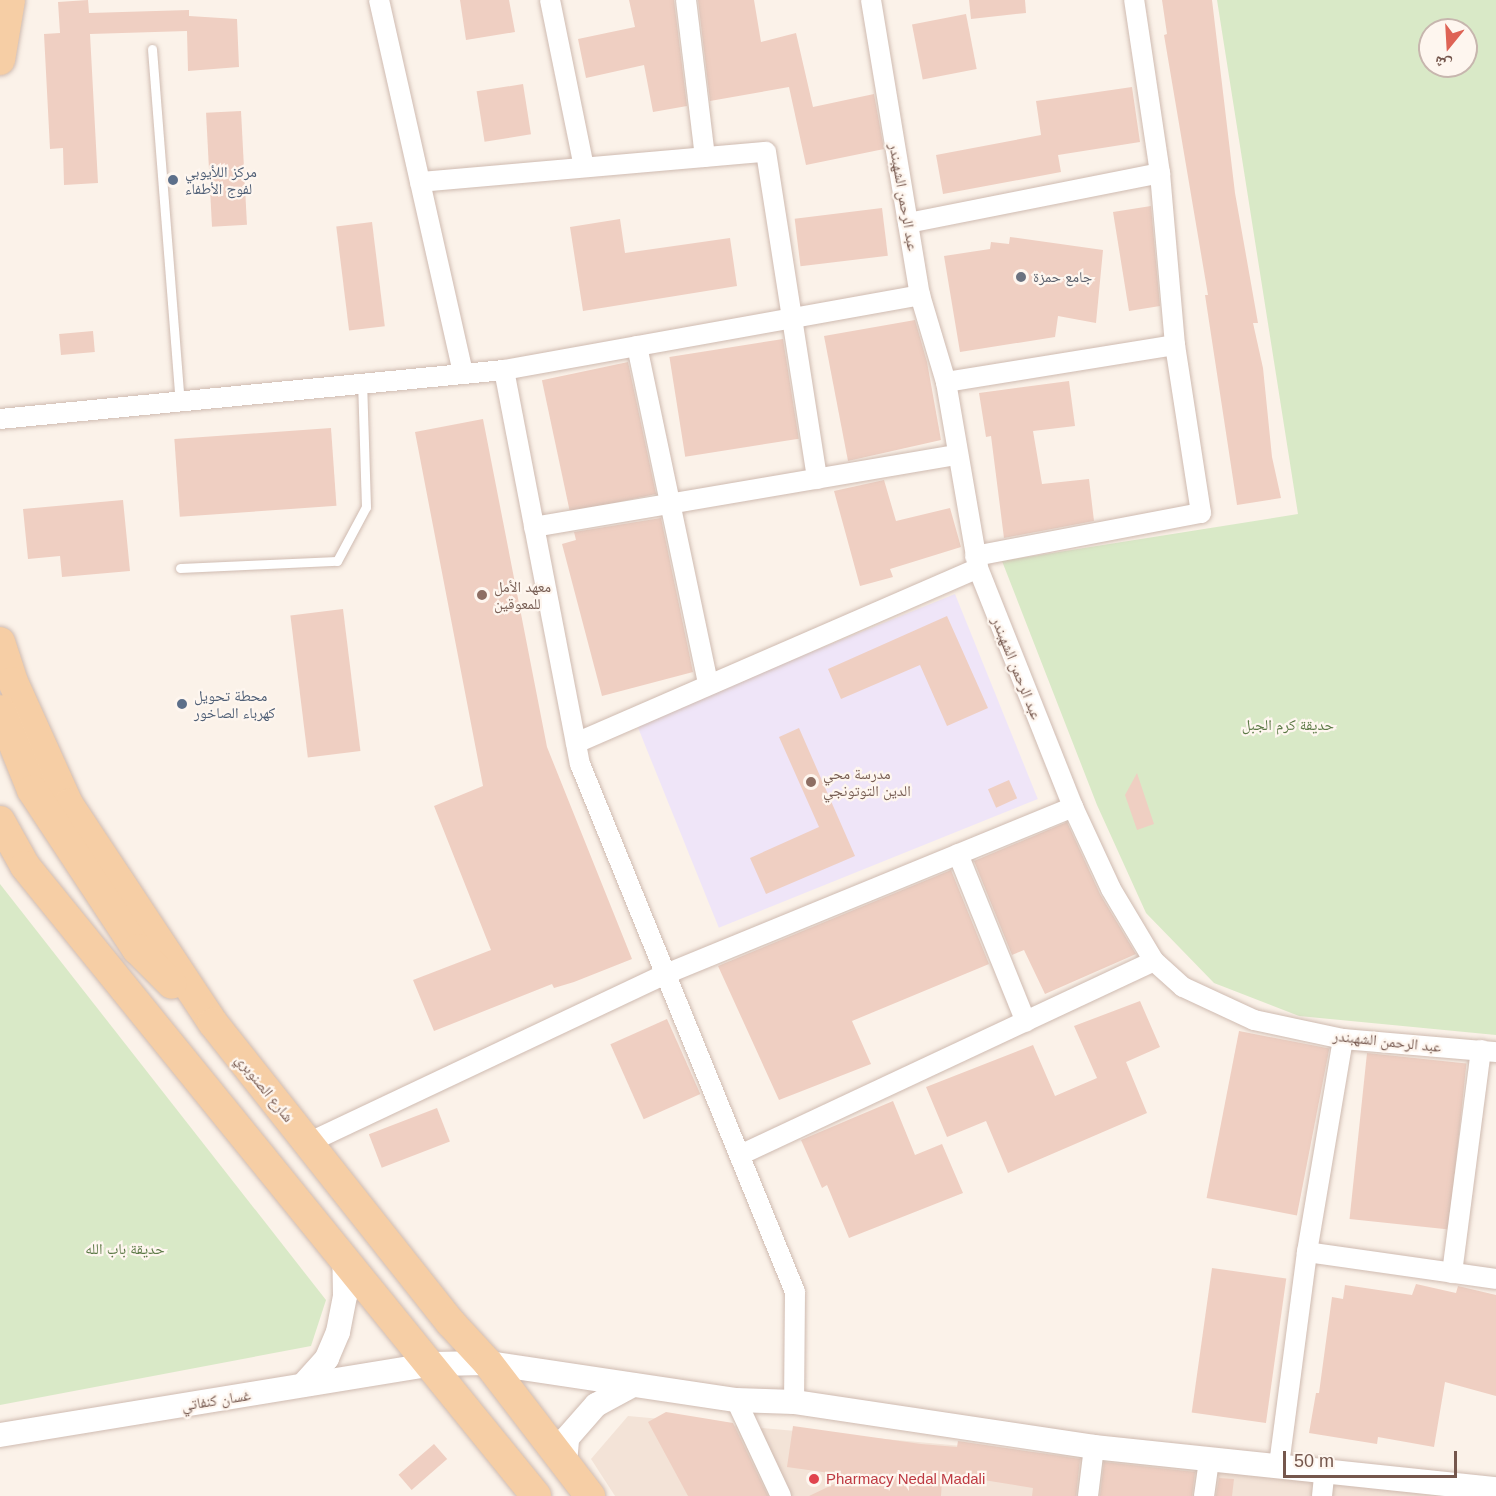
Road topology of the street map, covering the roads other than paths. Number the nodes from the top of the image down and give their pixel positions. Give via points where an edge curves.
1 (10, 0) edge
2 (379, 0) edge
3 (550, 0) edge
4 (686, 0) edge
5 (871, 0) edge
6 (1134, 0) edge
7 (152, 49) dead end
8 (0, 60) edge
9 (705, 156) junction
10 (584, 167) junction
11 (1160, 173) junction
12 (420, 182) junction
13 (908, 223) junction
14 (920, 295) junction
15 (793, 318) junction
16 (1175, 345) junction
17 (637, 346) junction
18 (504, 370) junction
19 (463, 374) junction
20 (946, 382) junction
21 (362, 383) junction
22 (180, 401) junction
23 (0, 419) edge
24 (957, 455) junction
25 (817, 479) junction
26 (671, 504) junction
27 (534, 527) junction
28 (976, 562) junction
29 (180, 568) dead end
30 (0, 642) edge
31 (708, 684) junction
32 (0, 710) edge
33 (576, 743) junction
34 (0, 750) edge
35 (1073, 807) junction
36 (0, 821) edge
37 (958, 854) junction
38 (1154, 961) junction
39 (666, 974) junction
40 (1026, 1022) junction
41 (213, 1023) junction
42 (1343, 1039) junction
43 (1488, 1051) edge
44 (174, 1052) junction
45 (310, 1142) junction
46 (740, 1155) junction
47 (1307, 1252) junction
48 (344, 1257) junction
49 (1452, 1273) junction
50 (1496, 1279) edge
51 (488, 1363) junction
52 (432, 1364) junction
53 (303, 1385) junction
54 (633, 1386) junction
55 (736, 1400) junction
56 (794, 1402) junction
57 (0, 1435) edge
58 (1094, 1447) junction
59 (1209, 1459) junction
60 (565, 1463) junction
61 (1279, 1465) junction
62 (1325, 1470) junction
63 (1437, 1489) edge
64 (1496, 1489) edge
65 (536, 1496) edge
66 (590, 1496) edge
67 (781, 1496) edge
68 (1088, 1496) edge
69 (1204, 1496) edge
70 (1322, 1496) edge

1 - 8 main road
2 - 12 street
3 - 10 street
4 - 9 street
5 - 13 street, عبد الرحمن الشهبندر
6 - 11 street
7 - 22 lane
9 - 10 street
9 - 15 street via 766,152
10 - 12 street
11 - 13 street
11 - 16 street
12 - 19 street
13 - 14 street, عبد الرحمن الشهبندر
14 - 15 street
14 - 20 street, عبد الرحمن الشهبندر
15 - 17 street
15 - 25 street
16 - 20 street
16 - 28 street via 1201,513
17 - 18 street
17 - 26 street
18 - 19 street
18 - 27 street
19 - 21 street
20 - 24 street, عبد الرحمن الشهبندر
21 - 22 street
21 - 29 lane via 366,507 337,561
22 - 23 street
24 - 25 street
24 - 28 street, عبد الرحمن الشهبندر
25 - 26 street
26 - 27 street
26 - 31 street
27 - 33 street
28 - 31 street
28 - 35 street, عبد الرحمن الشهبندر
30 - 41 main road, شارع الصنوبري via 13,682 68,804
31 - 33 street
32 - 41 main road via 32,790 137,949
33 - 39 street via 579,764
34 - 44 main road via 50,855 161,1010
35 - 37 street
35 - 38 street, عبد الرحمن الشهبندر via 1111,889
36 - 44 main road via 25,866
37 - 39 street
37 - 40 street
38 - 40 street
38 - 42 street, عبد الرحمن الشهبندر via 1183,987 1254,1020
39 - 45 street
39 - 46 street
40 - 46 street
41 - 45 main road, شارع الصنوبري
42 - 43 street, عبد الرحمن الشهبندر
42 - 47 street
43 - 49 street
44 - 48 main road
45 - 51 main road, شارع الصنوبري via 450,1322
46 - 56 street via 795,1292
47 - 49 street
47 - 61 street
48 - 52 main road
48 - 53 street via 345,1296 338,1332 327,1358
49 - 50 street
51 - 52 street, غسان كنفاتي
51 - 54 street, غسان كنفاتي
51 - 60 main road, شارع الصنوبري
52 - 53 street, غسان كنفاتي
52 - 65 main road
53 - 57 street, غسان كنفاتي
54 - 55 street, غسان كنفاتي
54 - 60 street via 596,1405 567,1438
55 - 56 street, غسان كنفاتي
55 - 67 street
56 - 58 street, غسان كنفاتي
58 - 59 street, غسان كنفاتي
58 - 68 street
59 - 61 street, غسان كنفاتي
59 - 69 street
60 - 66 main road, شارع الصنوبري
61 - 62 street, غسان كنفاتي
62 - 63 street, غسان كنفاتي
62 - 70 street
63 - 64 street, غسان كنفاتي

